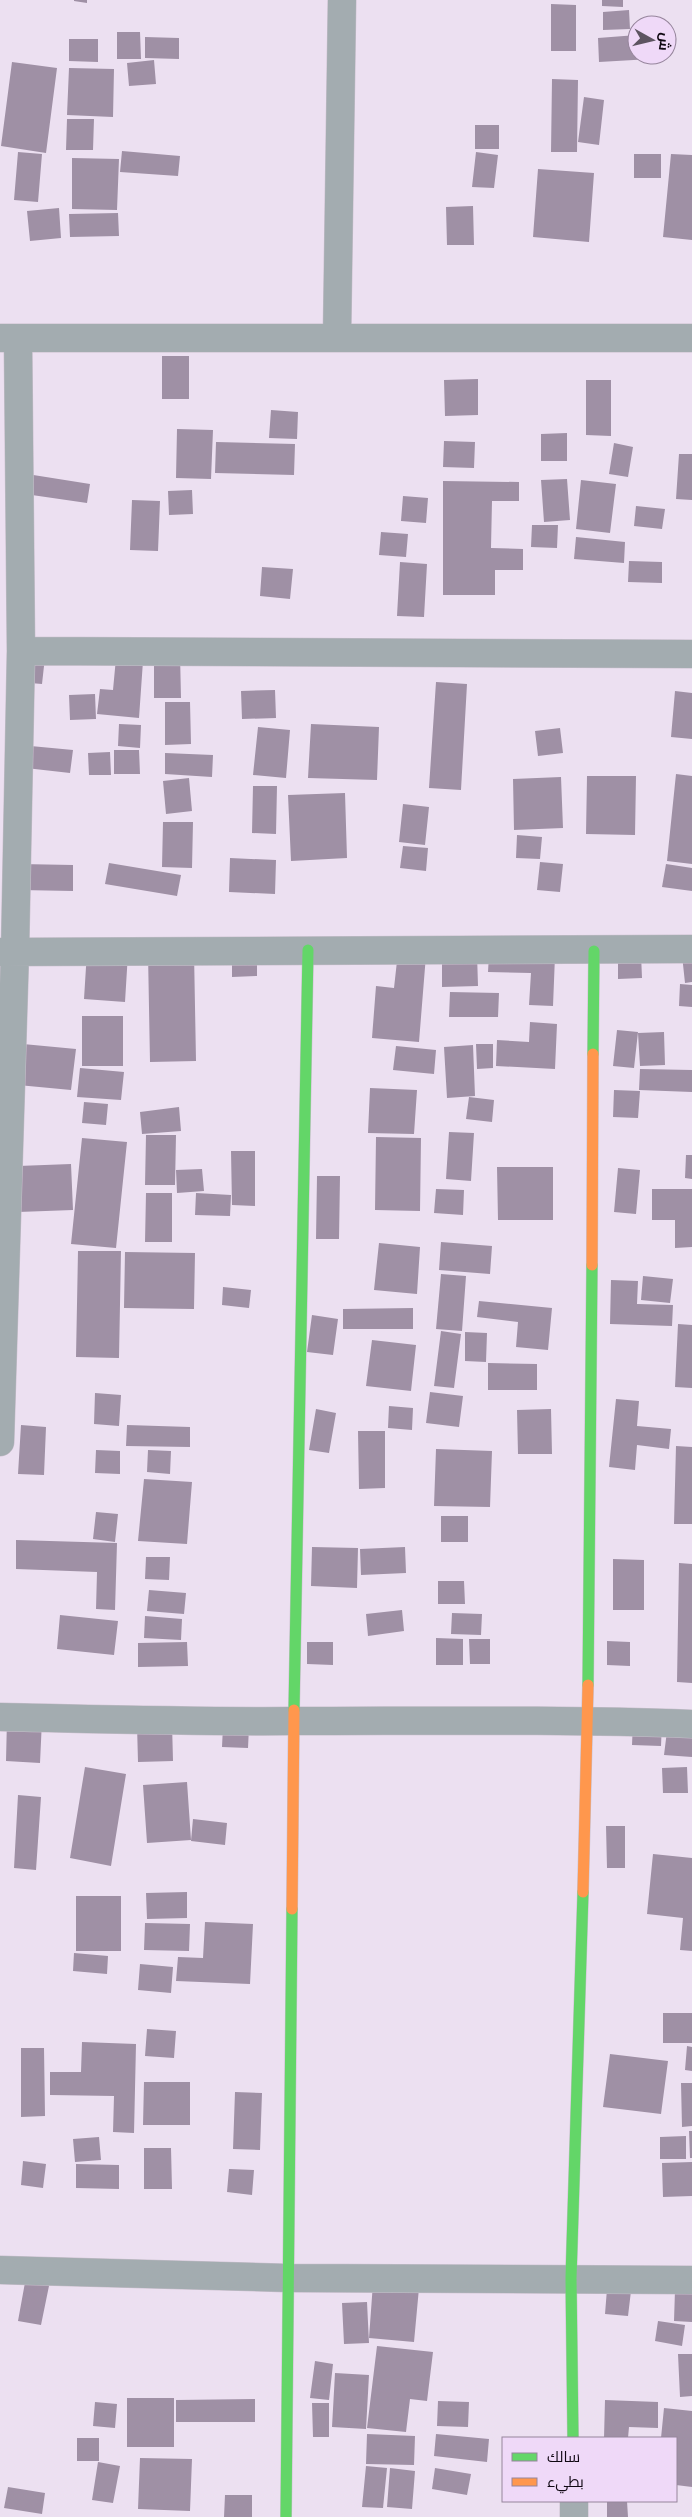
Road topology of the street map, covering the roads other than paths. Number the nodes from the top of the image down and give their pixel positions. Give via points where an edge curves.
1 (342, 0) edge
2 (337, 337) junction
3 (9, 338) edge
4 (692, 338) edge
5 (21, 651) junction
6 (692, 654) edge
7 (308, 950) junction
8 (692, 950) edge
9 (594, 951) junction
10 (8, 952) edge
11 (2, 1249) edge
12 (0, 1442) edge
13 (0, 1718) edge
14 (588, 1720) junction
15 (294, 1721) junction
16 (692, 1724) edge
17 (0, 2270) edge
18 (288, 2278) junction
19 (571, 2278) junction
20 (692, 2280) edge
21 (573, 2437) edge
22 (574, 2502) edge
23 (286, 2517) edge
24 (574, 2517) edge

1 - 2 street
2 - 3 street
2 - 4 street
3 - 5 street
5 - 6 street
5 - 10 street
7 - 9 street
7 - 10 street
7 - 15 street
8 - 9 street
9 - 14 street
10 - 11 street
11 - 12 street
13 - 15 street
14 - 15 street
14 - 16 street
14 - 19 street
15 - 18 street
17 - 18 street
18 - 19 street
18 - 23 street
19 - 20 street
19 - 21 street
22 - 24 street

